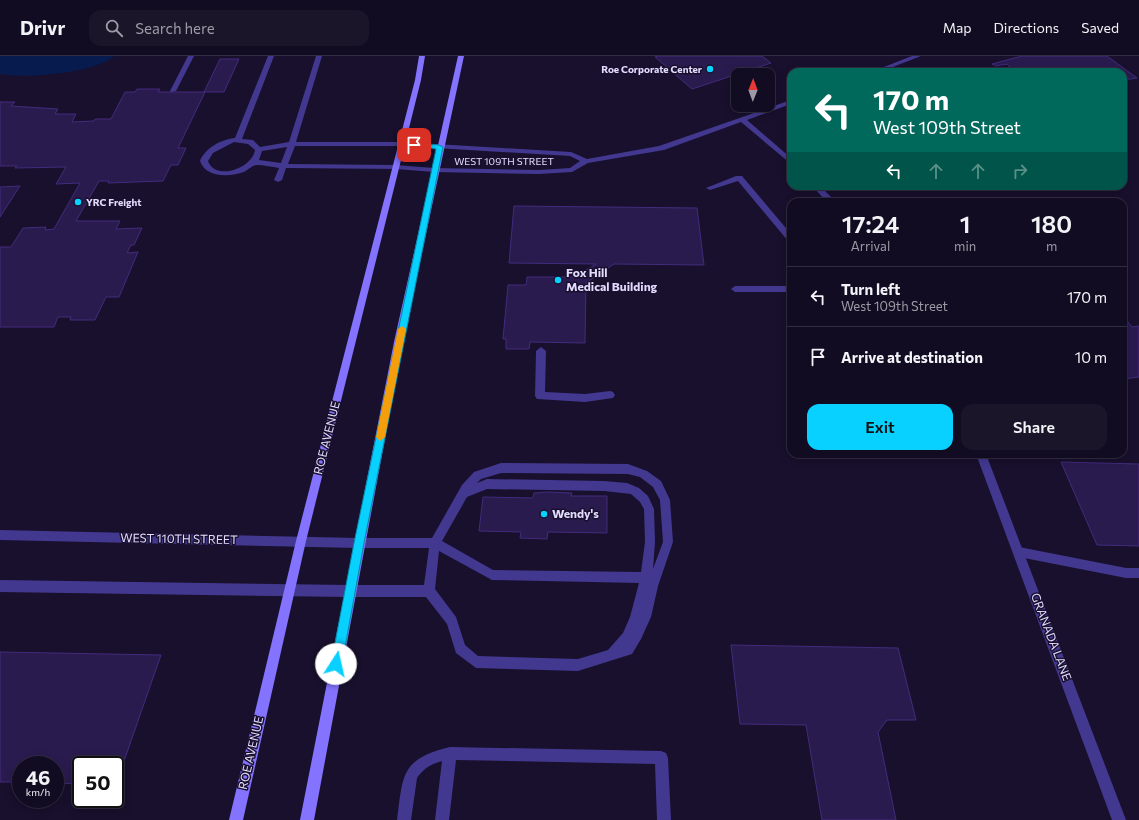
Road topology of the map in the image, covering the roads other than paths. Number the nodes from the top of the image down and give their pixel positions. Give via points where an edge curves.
1 (191, 56) edge
2 (271, 56) edge
3 (319, 56) edge
4 (422, 56) edge
5 (460, 56) edge
6 (918, 56) edge
7 (885, 68) edge
8 (173, 91) dead end
9 (787, 104) edge
10 (743, 120) junction
11 (238, 140) junction
12 (292, 144) junction
13 (402, 144) junction
14 (439, 147) junction
15 (259, 149) junction
16 (787, 158) edge
17 (586, 161) junction
18 (254, 162) junction
19 (284, 166) junction
20 (396, 167) junction
21 (434, 170) junction
22 (278, 180) dead end
23 (710, 188) dead end
24 (820, 190) edge
25 (828, 198) edge
26 (787, 234) edge
27 (735, 289) dead end
28 (787, 289) edge
29 (541, 351) dead end
30 (610, 394) dead end
31 (983, 458) edge
32 (463, 493) junction
33 (0, 536) edge
34 (301, 541) junction
35 (359, 543) junction
36 (435, 543) junction
37 (1019, 552) junction
38 (1139, 573) edge
39 (651, 578) junction
40 (0, 586) edge
41 (290, 589) junction
42 (350, 591) junction
43 (429, 591) junction
44 (450, 753) junction
45 (236, 820) edge
46 (307, 820) edge
47 (404, 820) edge
48 (442, 820) edge
49 (664, 820) edge
50 (1119, 820) edge

1 - 8 street
2 - 11 street
3 - 12 street
4 - 13 main road, ROE AVENUE
5 - 14 main road
6 - 7 street
9 - 10 street, WEST 109TH STREET
10 - 16 street
10 - 17 street, WEST 109TH STREET via 661,148
11 - 15 street via 250,142
11 - 18 street via 226,142 211,150 205,161 207,166 211,170 227,173 244,169
12 - 13 street, WEST 109TH STREET
12 - 15 street, WEST 109TH STREET
12 - 19 street
13 - 14 street, WEST 109TH STREET
13 - 20 main road, ROE AVENUE
14 - 17 street, WEST 109TH STREET via 571,154
14 - 21 main road
15 - 18 street
17 - 21 street, WEST 109TH STREET via 572,170 539,172
18 - 19 street, WEST 109TH STREET
19 - 20 street, WEST 109TH STREET
19 - 22 street
20 - 21 street, WEST 109TH STREET
20 - 34 main road, ROE AVENUE
21 - 35 main road
23 - 26 street via 739,178
24 - 25 street
27 - 28 street
29 - 30 street via 540,396 585,398
31 - 37 street, GRANADA LANE
32 - 36 street
32 - 39 street via 487,484 604,486 635,491 644,499 649,509
32 - 39 street via 478,476 501,468 628,469 643,474 658,484 665,500 668,542
33 - 34 street, WEST 110TH STREET
34 - 35 street, WEST 110TH STREET
34 - 41 main road, ROE AVENUE
35 - 36 street, WEST 110TH STREET
35 - 42 main road
36 - 39 street via 492,575
36 - 43 street
37 - 38 street via 1126,573
37 - 50 street, GRANADA LANE
39 - 43 street via 652,586 646,617 628,650 578,665 476,662 460,649 452,621
40 - 41 street
41 - 42 street
41 - 45 main road, ROE AVENUE
42 - 43 street
42 - 46 main road
44 - 47 street via 432,757 418,764 411,773
44 - 48 street
44 - 49 street via 661,758

